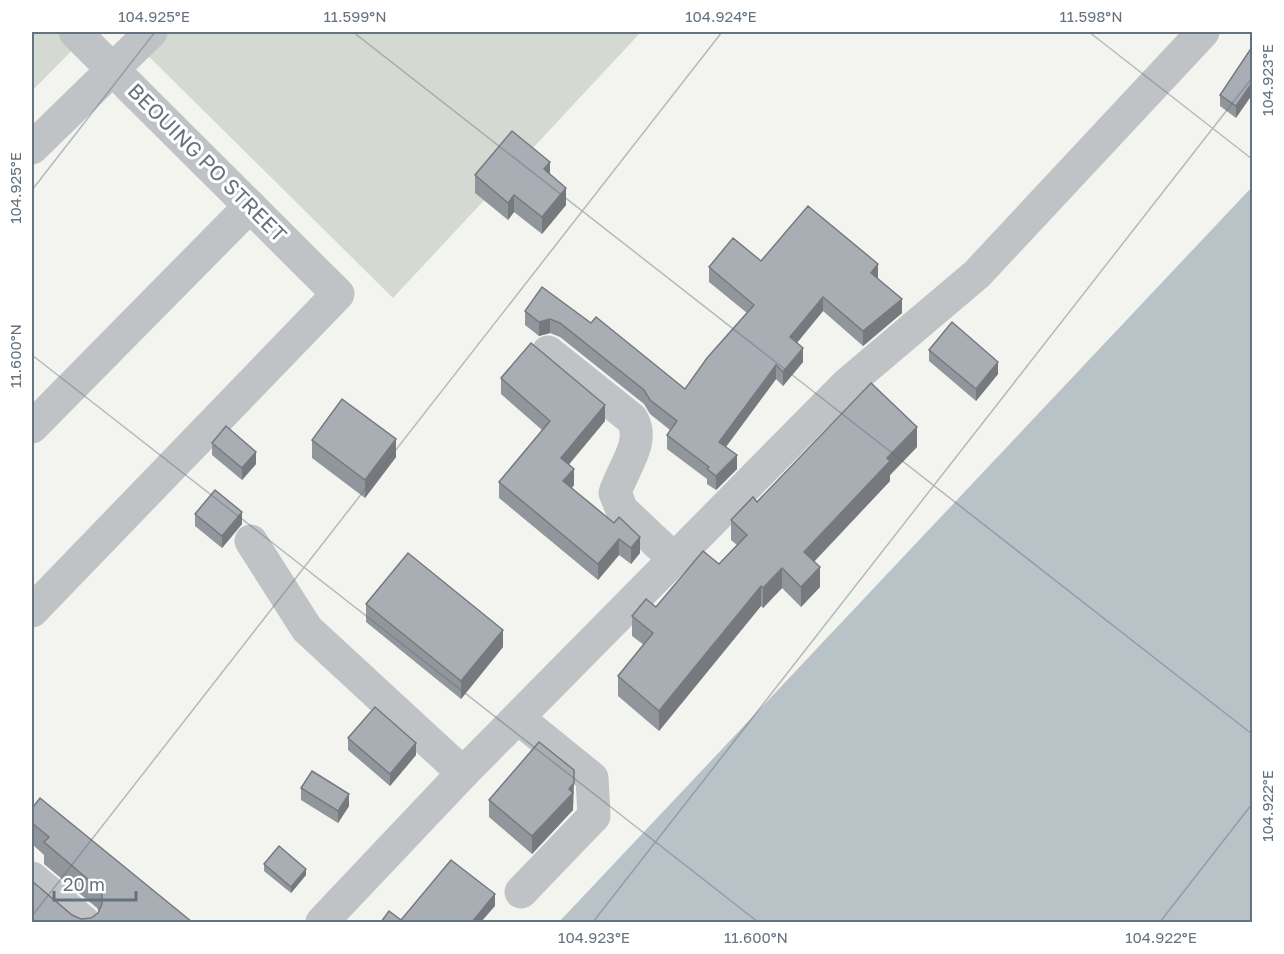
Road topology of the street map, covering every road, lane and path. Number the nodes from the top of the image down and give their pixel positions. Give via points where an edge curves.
1 (75, 32) edge
2 (151, 32) edge
3 (1203, 32) edge
4 (111, 68) junction
5 (32, 148) edge
6 (250, 206) junction
7 (549, 352) dead end
8 (32, 427) edge
9 (251, 540) dead end
10 (673, 558) junction
11 (32, 611) edge
12 (518, 718) junction
13 (463, 773) junction
14 (32, 878) edge
15 (521, 892) dead end
16 (84, 922) edge
17 (322, 922) edge

1 - 4 street, BEOUING PO STREET
2 - 4 street
3 - 10 street via 977,274 847,384
4 - 5 street
4 - 6 street, BEOUING PO STREET
6 - 8 street
6 - 11 street, BEOUING PO STREET via 338,294
7 - 10 street via 632,419 638,439 615,493 622,510
9 - 13 street via 307,629
10 - 12 street
12 - 13 street
12 - 15 street via 592,778 594,793 594,816
13 - 17 street
14 - 16 street

